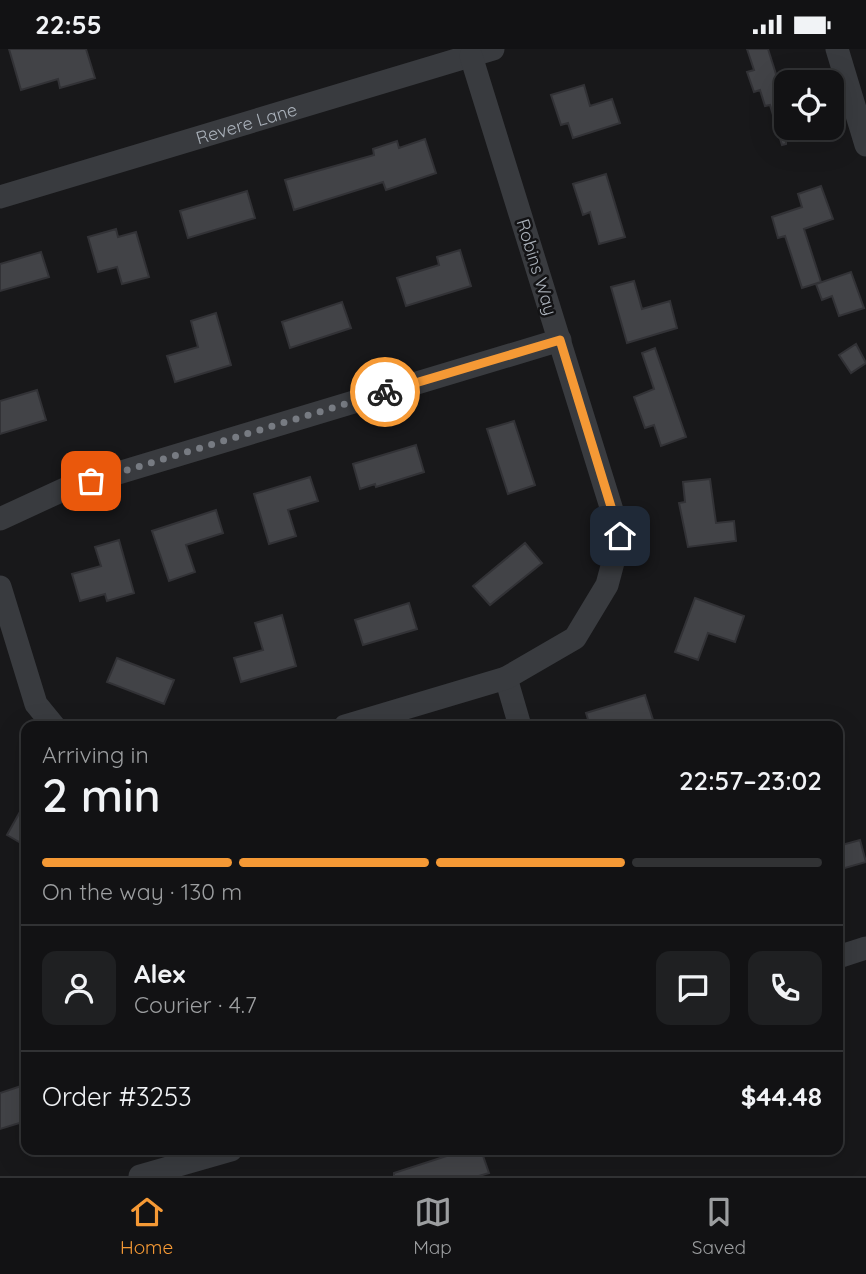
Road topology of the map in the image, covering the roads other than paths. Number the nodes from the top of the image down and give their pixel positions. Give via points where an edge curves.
1 (493, 49) edge
2 (837, 49) edge
3 (471, 56) junction
4 (866, 145) edge
5 (0, 197) edge
6 (560, 340) junction
7 (0, 519) edge
8 (0, 587) edge
9 (506, 678) junction
10 (50, 721) edge
11 (362, 721) edge
12 (519, 721) edge
13 (866, 948) edge
14 (843, 955) edge
15 (214, 1155) edge
16 (140, 1176) edge

1 - 3 street, Revere Lane
2 - 4 street
3 - 5 street, Revere Lane
3 - 6 street, Robins Way
6 - 7 street via 65,489
6 - 9 street, Robins Way via 620,536 607,585 575,638
8 - 10 street via 36,704
9 - 11 street, Robins Way
9 - 12 street
13 - 14 street
15 - 16 street

